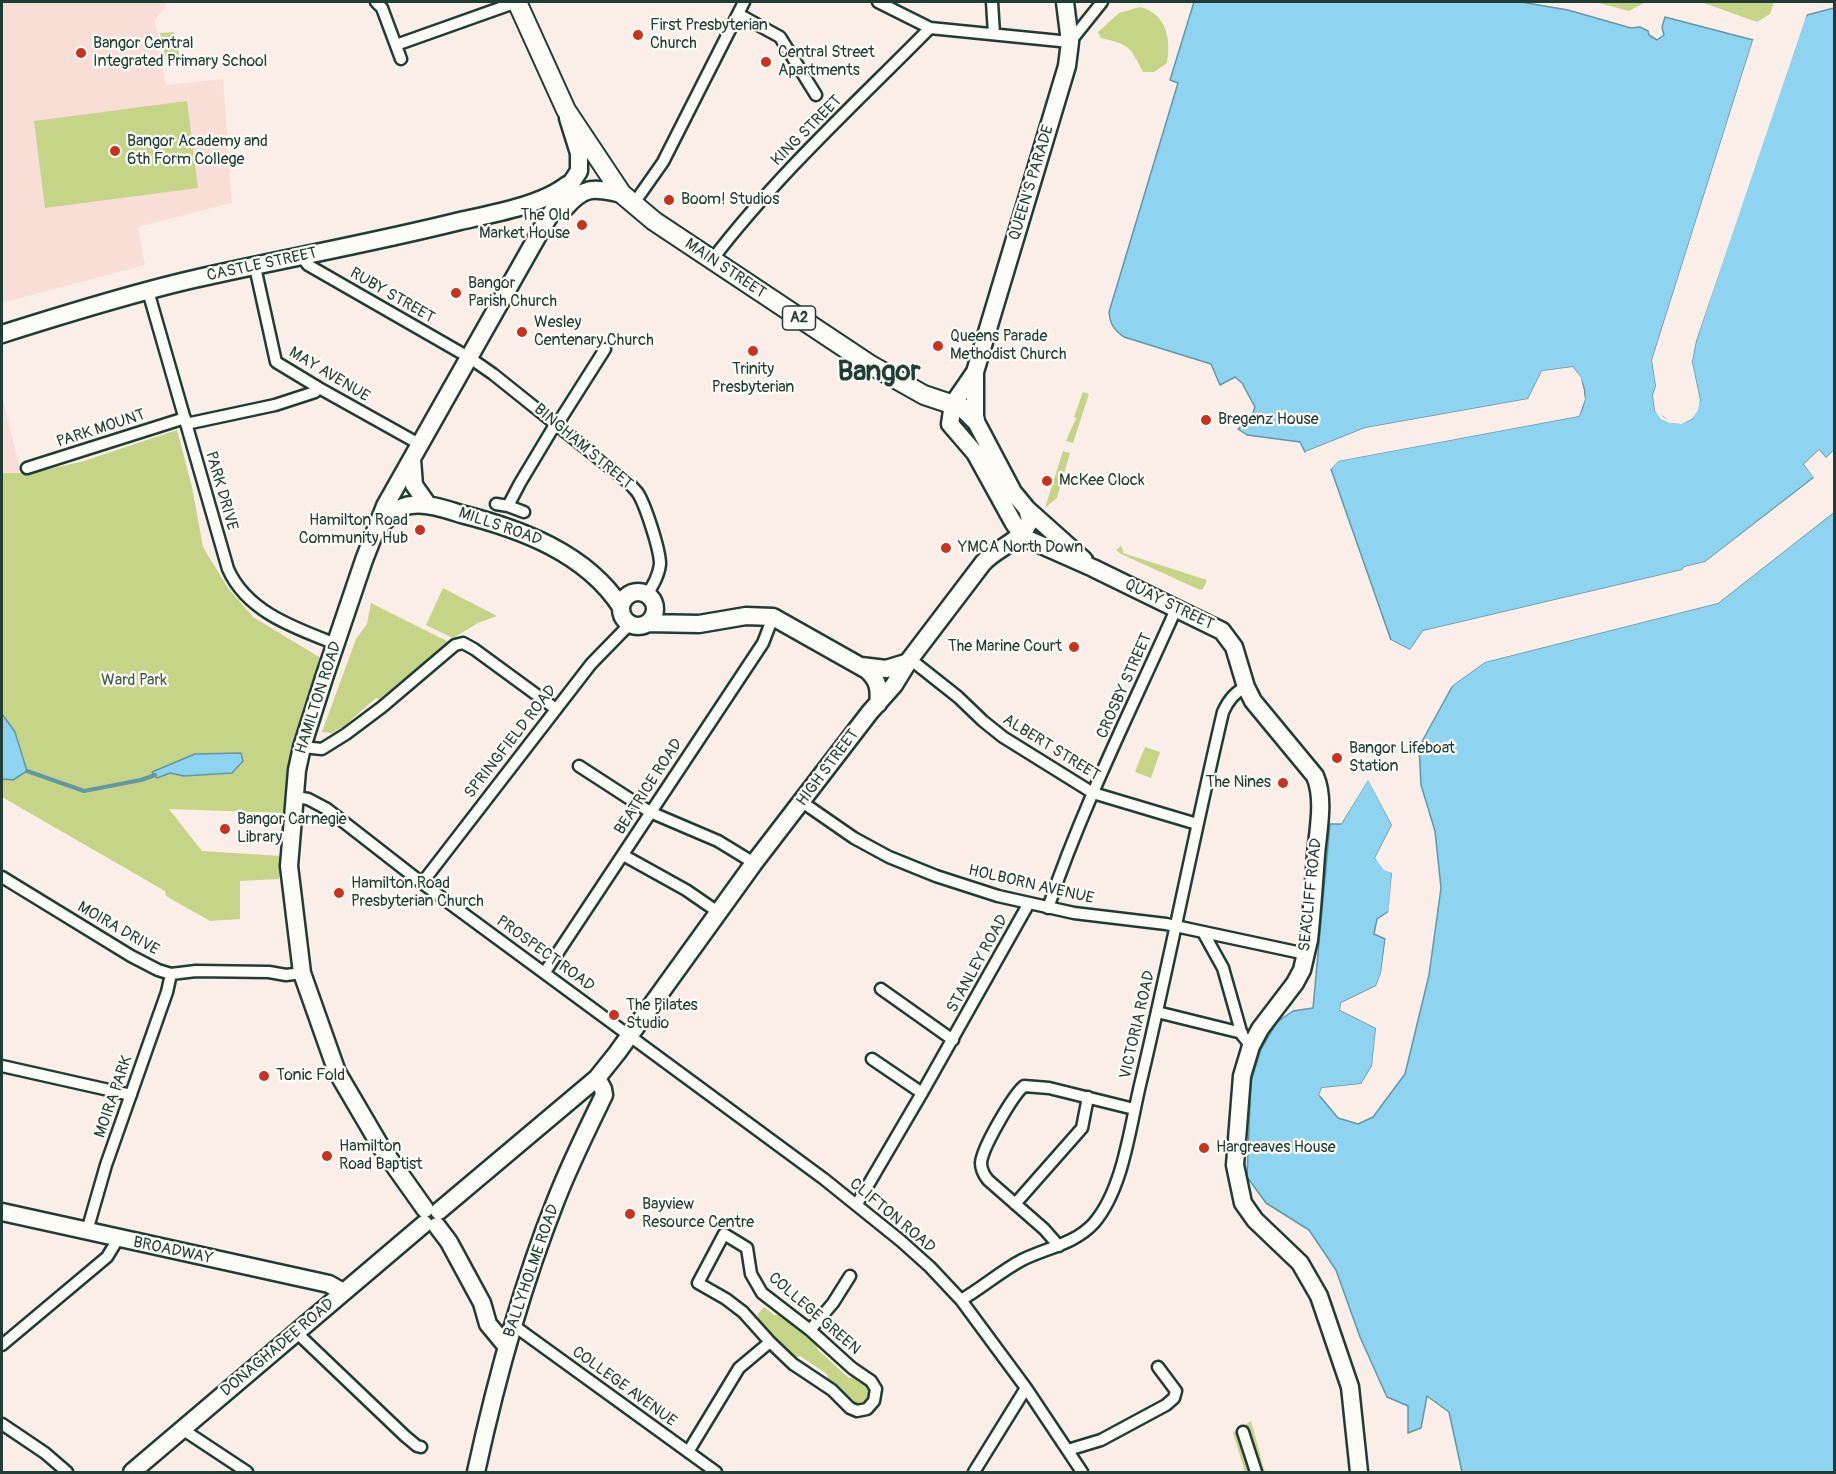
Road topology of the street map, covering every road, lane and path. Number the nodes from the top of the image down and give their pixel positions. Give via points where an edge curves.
1 (376, 2) edge
2 (517, 2) edge
3 (744, 2) edge
4 (878, 2) edge
5 (992, 2) edge
6 (1065, 2) edge
7 (1102, 2) edge
8 (738, 14) junction
9 (930, 28) junction
10 (994, 34) junction
11 (1070, 42) junction
12 (396, 45) junction
13 (401, 59) dead end
14 (816, 95) dead end
15 (566, 110) junction
16 (576, 177) junction
17 (626, 198) junction
18 (524, 206) junction
19 (541, 230) junction
20 (302, 257) junction
21 (712, 260) junction
22 (255, 267) junction
23 (148, 291) junction
24 (2, 334) edge
25 (605, 349) dead end
26 (470, 358) junction
27 (975, 372) junction
28 (319, 388) junction
29 (953, 404) junction
30 (975, 420) junction
31 (186, 421) junction
32 (557, 424) junction
33 (416, 453) junction
34 (27, 468) dead end
35 (496, 504) dead end
36 (428, 505) junction
37 (508, 506) junction
38 (1027, 509) junction
39 (524, 512) dead end
40 (378, 527) junction
41 (1021, 535) junction
42 (1093, 568) junction
43 (647, 595) junction
44 (621, 608) junction
45 (1176, 609) junction
46 (773, 617) junction
47 (647, 623) junction
48 (629, 625) junction
49 (336, 644) junction
50 (909, 661) junction
51 (860, 666) junction
52 (1246, 687) junction
53 (878, 704) junction
54 (556, 709) junction
55 (302, 747) junction
56 (579, 766) dead end
57 (1094, 793) junction
58 (296, 797) junction
59 (802, 802) junction
60 (650, 812) junction
61 (1197, 824) junction
62 (622, 855) junction
63 (754, 862) junction
64 (2, 877) edge
65 (422, 883) junction
66 (1029, 903) junction
67 (1048, 908) junction
68 (718, 912) junction
69 (1175, 926) junction
70 (1203, 932) junction
71 (1306, 954) junction
72 (545, 972) junction
73 (302, 973) junction
74 (171, 974) junction
75 (881, 989) dead end
76 (1157, 1012) junction
77 (629, 1034) junction
78 (1246, 1039) junction
79 (953, 1040) junction
80 (872, 1059) dead end
81 (2, 1066) edge
82 (597, 1078) junction
83 (922, 1093) junction
84 (131, 1095) junction
85 (1088, 1097) junction
86 (1134, 1109) junction
87 (856, 1204) junction
88 (1015, 1204) junction
89 (2, 1212) edge
90 (431, 1217) junction
91 (87, 1231) junction
92 (118, 1239) junction
93 (1059, 1246) junction
94 (850, 1276) dead end
95 (343, 1292) junction
96 (961, 1300) junction
97 (482, 1303) junction
98 (513, 1326) junction
99 (810, 1330) junction
100 (296, 1332) junction
101 (770, 1342) junction
102 (2, 1345) edge
103 (507, 1347) junction
104 (1158, 1367) dead end
105 (1026, 1388) junction
106 (2, 1424) edge
107 (182, 1429) junction
108 (1244, 1432) dead end
109 (421, 1447) dead end
110 (1068, 1450) junction
111 (688, 1452) junction
112 (67, 1473) edge
113 (132, 1473) edge
114 (247, 1473) edge
115 (476, 1473) edge
116 (716, 1473) edge
117 (974, 1473) edge
118 (1083, 1473) edge
119 (1256, 1473) edge
120 (1359, 1473) edge

1 - 12 street
2 - 12 street
2 - 15 main road, MAIN STREET / A2
3 - 8 street
4 - 9 street
5 - 10 street
6 - 11 main road
7 - 11 street, QUEEN'S PARADE
8 - 14 street via 780,37
8 - 17 street via 663,162 637,199
9 - 10 street
9 - 21 street, KING STREET via 773,187
10 - 11 street
11 - 27 main road, QUEEN'S PARADE via 1067,66
12 - 13 street
15 - 16 main road, MAIN STREET via 581,161
15 - 17 main road, MAIN STREET / A2
16 - 18 main road, CASTLE STREET via 561,190
16 - 19 main road, HAMILTON ROAD
17 - 19 main road, HAMILTON ROAD via 598,188 581,192
17 - 21 main road, MAIN STREET / A2
18 - 19 main road via 535,210
18 - 20 main road, CASTLE STREET
19 - 26 main road, HAMILTON ROAD
20 - 22 main road, CASTLE STREET
20 - 26 street, RUBY STREET via 308,265
21 - 29 main road, MAIN STREET / A2 via 894,379 924,396
22 - 23 main road, CASTLE STREET
22 - 28 street, MAY AVENUE via 276,362
23 - 24 main road, CASTLE STREET
23 - 31 street, PARK DRIVE
25 - 32 street
26 - 32 street, BINGHAM STREET
26 - 33 main road, HAMILTON ROAD
27 - 29 main road
27 - 30 main road
28 - 31 street, PARK MOUNT via 275,405
28 - 33 street, MAY AVENUE
29 - 30 main road, MAIN STREET / A2
29 - 41 main road via 950,426 975,453
30 - 38 main road via 1005,478
31 - 34 street, PARK MOUNT
31 - 49 street, PARK DRIVE via 234,582 264,611
32 - 37 street
32 - 43 street, BINGHAM STREET via 623,478 641,500 660,563
33 - 36 main road via 414,485
33 - 40 main road, HAMILTON ROAD via 385,506
35 - 37 street
36 - 40 main road, MILLS ROAD via 397,510
36 - 44 main road, MILLS ROAD via 547,542 599,581
37 - 39 street
38 - 41 main road via 1029,520
38 - 42 main road
40 - 49 main road, HAMILTON ROAD
41 - 42 main road
41 - 50 main road, HIGH STREET via 983,563
42 - 45 main road, QUAY STREET
43 - 44 main road via 629,594
43 - 47 main road via 655,609
44 - 48 main road
45 - 52 main road, QUAY STREET via 1228,638 1239,658
45 - 57 street, CROSBY STREET
46 - 47 main road via 746,616 699,624
46 - 51 main road
46 - 60 street, BEATRICE ROAD via 763,643
47 - 48 main road
48 - 54 street, SPRINGFIELD ROAD via 603,650
49 - 55 main road, HAMILTON ROAD
50 - 51 main road via 886,669
50 - 53 main road, HIGH STREET
50 - 57 street, ALBERT STREET via 1004,737
51 - 53 main road via 876,681
52 - 61 street, VICTORIA ROAD via 1232,697 1223,712
52 - 71 main road, SEACLIFF ROAD via 1253,702 1315,776 1320,791
53 - 59 main road, HIGH STREET
54 - 55 street via 463,643 455,645 346,734 322,749
54 - 65 street, SPRINGFIELD ROAD
55 - 58 main road, HAMILTON ROAD
56 - 60 street
57 - 61 street, ALBERT STREET
57 - 67 street, CROSBY STREET
58 - 65 street, PROSPECT ROAD via 327,809
58 - 73 main road, HAMILTON ROAD via 289,866
59 - 63 main road, HIGH STREET
59 - 66 street, HOLBORN AVENUE via 854,838 899,862 951,882
60 - 62 street, BEATRICE ROAD
60 - 63 street via 726,845
61 - 69 street, VICTORIA ROAD
62 - 68 street
62 - 72 street, BEATRICE ROAD
63 - 68 main road, HIGH STREET
64 - 74 street, MOIRA DRIVE via 131,956
65 - 72 street, PROSPECT ROAD
66 - 67 street, HOLBORN AVENUE
66 - 79 street, STANLEY ROAD
67 - 69 street, HOLBORN AVENUE
68 - 77 main road, HIGH STREET
69 - 70 street, HOLBORN AVENUE
69 - 76 street, VICTORIA ROAD
70 - 71 street, HOLBORN AVENUE
70 - 78 street via 1223,968
71 - 78 main road, SEACLIFF ROAD via 1295,983 1260,1029
72 - 77 street, PROSPECT ROAD
73 - 74 street, MOIRA DRIVE
73 - 90 main road, HAMILTON ROAD via 337,1072 381,1147
74 - 84 street, MOIRA PARK
75 - 79 street
76 - 78 street
76 - 86 street, VICTORIA ROAD
77 - 82 main road, DONAGHADEE ROAD
77 - 87 street, CLIFTON ROAD
78 - 120 main road, SEACLIFF ROAD via 1235,1166 1240,1198 1256,1220 1300,1263 1319,1296 1350,1387
79 - 83 street, STANLEY ROAD
80 - 83 street
81 - 84 street
82 - 90 main road, DONAGHADEE ROAD
82 - 98 main road, BALLYHOLME ROAD via 604,1095 552,1211
83 - 87 street, STANLEY ROAD
84 - 91 street, MOIRA PARK
85 - 86 street
85 - 88 street via 1082,1128
85 - 88 street via 1030,1085 1016,1095 987,1143 981,1164 988,1180
86 - 93 street, VICTORIA ROAD via 1116,1182 1104,1208 1081,1235
87 - 96 street, CLIFTON ROAD via 930,1267
88 - 93 street
89 - 91 main road, BROADWAY
90 - 95 main road, DONAGHADEE ROAD
90 - 97 main road, HAMILTON ROAD
91 - 92 main road, BROADWAY
92 - 95 main road, BROADWAY via 329,1284
92 - 102 street via 107,1257
93 - 96 street, VICTORIA ROAD via 1022,1260
94 - 99 street
95 - 100 main road, DONAGHADEE ROAD
96 - 105 street, CLIFTON ROAD
97 - 98 main road, HAMILTON ROAD
97 - 103 main road, HAMILTON ROAD via 488,1324
98 - 103 main road, BALLYHOLME ROAD
98 - 111 street, COLLEGE AVENUE
99 - 101 street, COLLEGE GREEN via 871,1380 876,1389 874,1401 867,1408 850,1408
99 - 101 street, COLLEGE GREEN via 762,1293 751,1274 747,1248 724,1234 698,1283 743,1312
100 - 107 main road, DONAGHADEE ROAD
100 - 109 street
101 - 111 street via 739,1368
103 - 115 main road, BALLYHOLME ROAD
104 - 110 street via 1176,1391 1174,1398 1101,1440
105 - 110 street, CLIFTON ROAD
105 - 117 street
106 - 112 street
107 - 113 main road, DONAGHADEE ROAD
107 - 114 street
108 - 119 street
110 - 118 street, CLIFTON ROAD
111 - 116 street, COLLEGE AVENUE

